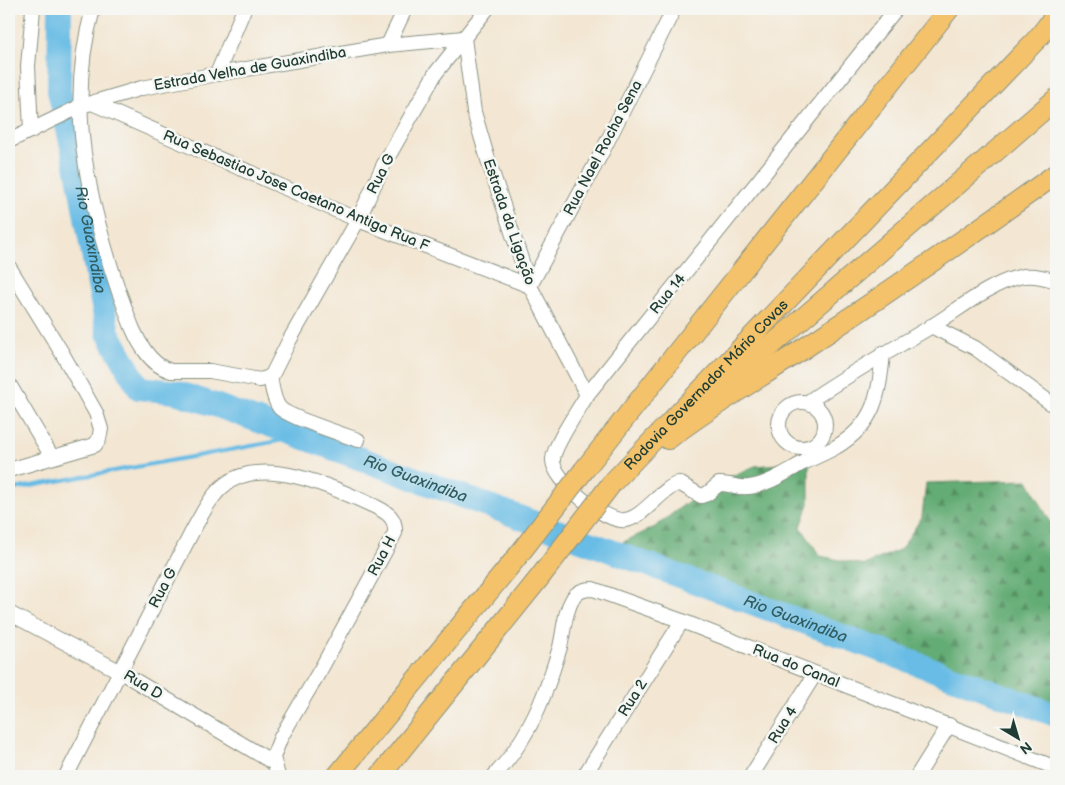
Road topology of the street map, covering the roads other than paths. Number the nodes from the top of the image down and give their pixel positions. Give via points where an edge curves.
1 (33, 9) edge
2 (93, 9) edge
3 (244, 9) edge
4 (404, 9) edge
5 (488, 9) edge
6 (674, 9) edge
7 (896, 9) edge
8 (949, 9) edge
9 (1056, 15) edge
10 (464, 38) junction
11 (388, 45) junction
12 (217, 74) junction
13 (1056, 99) edge
14 (75, 109) junction
15 (30, 131) junction
16 (9, 140) edge
17 (1056, 174) edge
18 (358, 220) junction
19 (9, 267) edge
20 (1056, 281) edge
21 (530, 286) junction
22 (932, 326) junction
23 (884, 353) junction
24 (270, 377) junction
25 (9, 384) edge
26 (587, 395) junction
27 (808, 402) dead end
28 (1056, 407) edge
29 (358, 440) dead end
30 (52, 457) junction
31 (9, 470) edge
32 (612, 483) junction
33 (207, 505) joint
34 (9, 613) edge
35 (682, 621) junction
36 (119, 671) junction
37 (815, 674) junction
38 (949, 725) junction
39 (1056, 768) edge
40 (276, 770) edge
41 (66, 776) edge
42 (337, 776) edge
43 (380, 776) edge
44 (494, 776) edge
45 (584, 776) edge
46 (750, 776) edge
47 (917, 776) edge

1 - 15 street via 28,66
2 - 14 street
3 - 12 street
4 - 11 street
5 - 10 street
6 - 21 street, Rua Nael Rocha Sena
7 - 26 street, Rua 14
8 - 42 highway, bridge via 517,557
9 - 32 highway, Rodovia Governador Mário Covas via 1038,38
10 - 11 street, Estrada Velha de Guaxindiba
10 - 18 street, Rua G via 431,82 384,164
10 - 21 street, Estrada da Ligação via 474,112
11 - 12 street, Estrada Velha de Guaxindiba
12 - 14 street, Estrada Velha de Guaxindiba via 142,88
13 - 32 highway
14 - 15 street, Estrada Velha de Guaxindiba
14 - 18 street, Rua Sebastiao Jose Caetano Antiga Rua F
14 - 24 street via 104,248 131,326 146,353 172,372 210,371 260,380
15 - 16 street, Estrada Velha de Guaxindiba
17 - 32 highway via 945,254 691,422
18 - 21 street, Rua Sebastiao Jose Caetano Antiga Rua F
18 - 24 street, Rua G
19 - 30 street via 100,421 100,435 95,445
20 - 22 street via 1029,276 1012,279 994,286
21 - 26 street, Estrada da Ligação
22 - 23 street
22 - 28 street via 981,352
23 - 26 street, Rua 14 via 873,407 862,427 835,447 756,486 742,488 719,484 701,496 682,484 676,484 634,517 621,520 604,514 583,499 556,471 553,458
23 - 27 street
24 - 29 street via 278,406 283,411
25 - 30 street
30 - 31 street
32 - 43 highway, Rodovia Governador Mário Covas, bridge
33 - 36 street, Rua G
33 - 40 street, Rua H via 233,480 250,474 274,473 308,479 340,491 387,512 395,522 395,533 281,738 275,752
34 - 36 street, Rua D
35 - 37 street, Rua do Canal
35 - 44 street, Rua do Canal via 601,590 587,589 578,593 567,611 547,689 519,746
35 - 45 street, Rua 2
36 - 40 street, Rua D
36 - 41 street, Rua G
37 - 38 street, Rua do Canal
37 - 46 street, Rua 4
38 - 39 street, Rua do Canal
38 - 47 street

